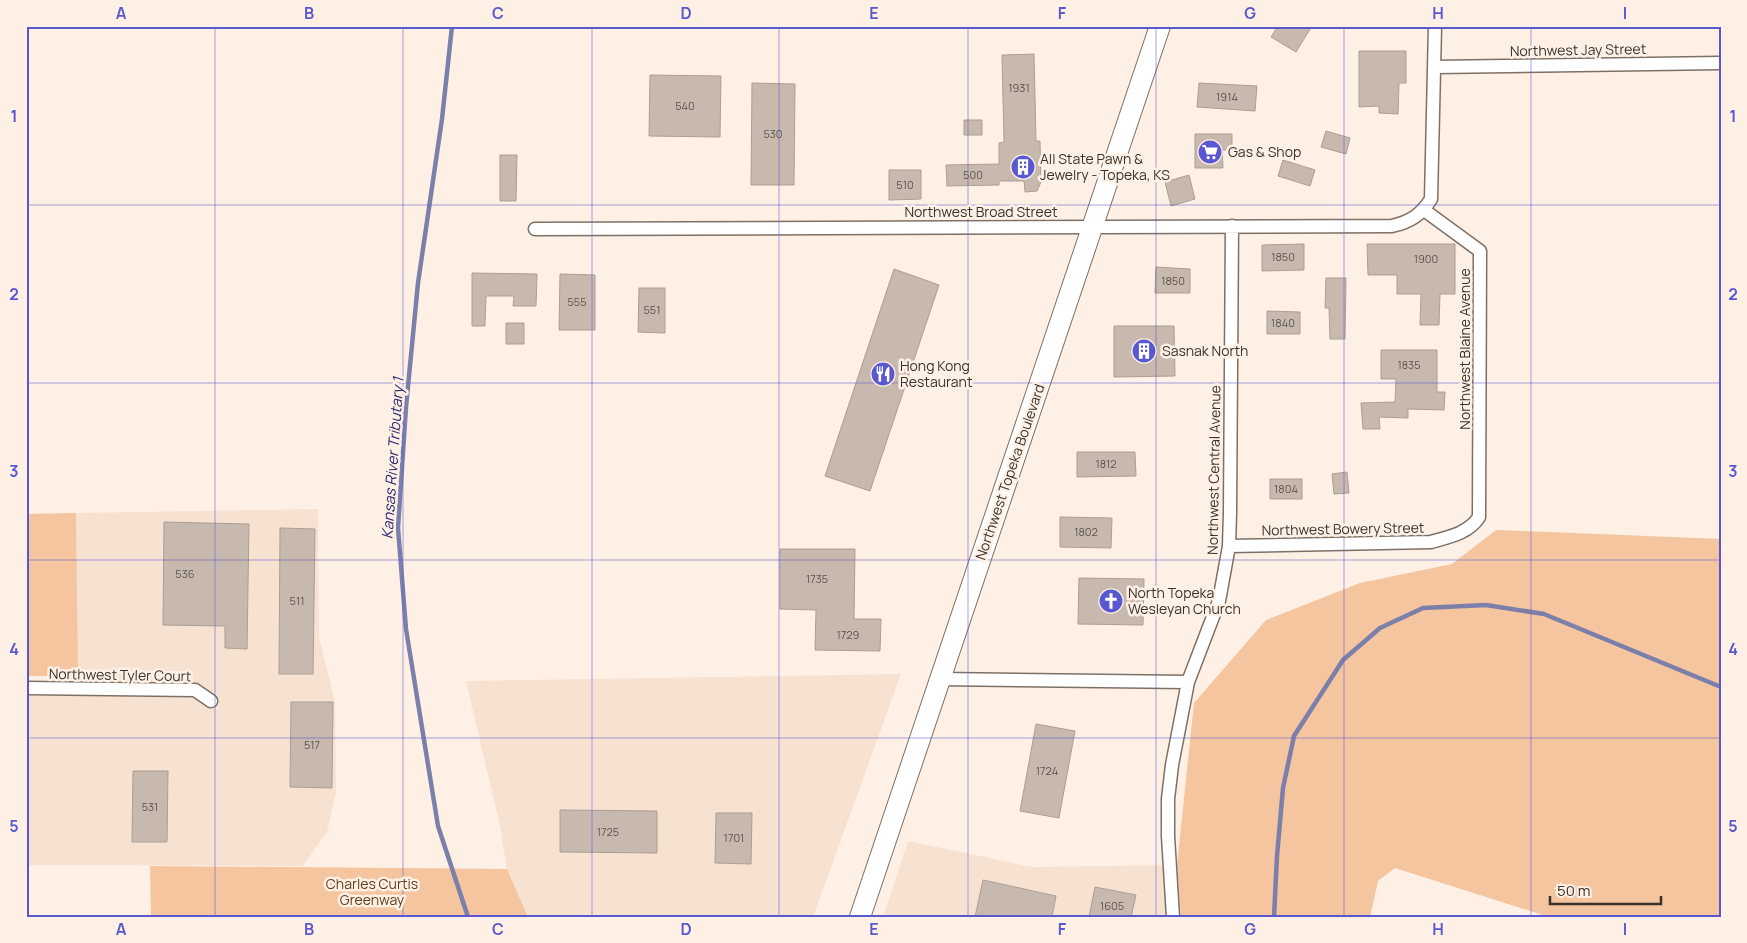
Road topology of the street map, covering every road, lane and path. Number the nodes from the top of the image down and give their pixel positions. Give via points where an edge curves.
1 (1160, 26) edge
2 (1435, 26) edge
3 (1721, 63) edge
4 (1435, 67) junction
5 (1424, 210) junction
6 (1232, 226) junction
7 (1093, 227) junction
8 (535, 229) dead end
9 (1479, 517) joint
10 (1229, 546) junction
11 (940, 679) junction
12 (1188, 682) junction
13 (26, 688) edge
14 (211, 701) dead end
15 (860, 917) edge
16 (1173, 917) edge

1 - 7 main road, Northwest Topeka Boulevard
2 - 4 street
3 - 4 street, Northwest Jay Street
4 - 5 street via 1430,199
5 - 6 street, Northwest Broad Street via 1406,223 1392,226
5 - 9 street, Northwest Blaine Avenue via 1480,251
6 - 7 street, Northwest Broad Street
6 - 10 street, Northwest Central Avenue
7 - 8 street, Northwest Broad Street
7 - 11 main road, Northwest Topeka Boulevard
9 - 10 street, Northwest Bowery Street via 1474,525 1432,542
10 - 12 street, Northwest Central Avenue via 1220,601
11 - 12 street
11 - 15 main road, Northwest Topeka Boulevard
12 - 16 street, Northwest Central Avenue via 1168,799
13 - 14 street, Northwest Tyler Court via 195,690

